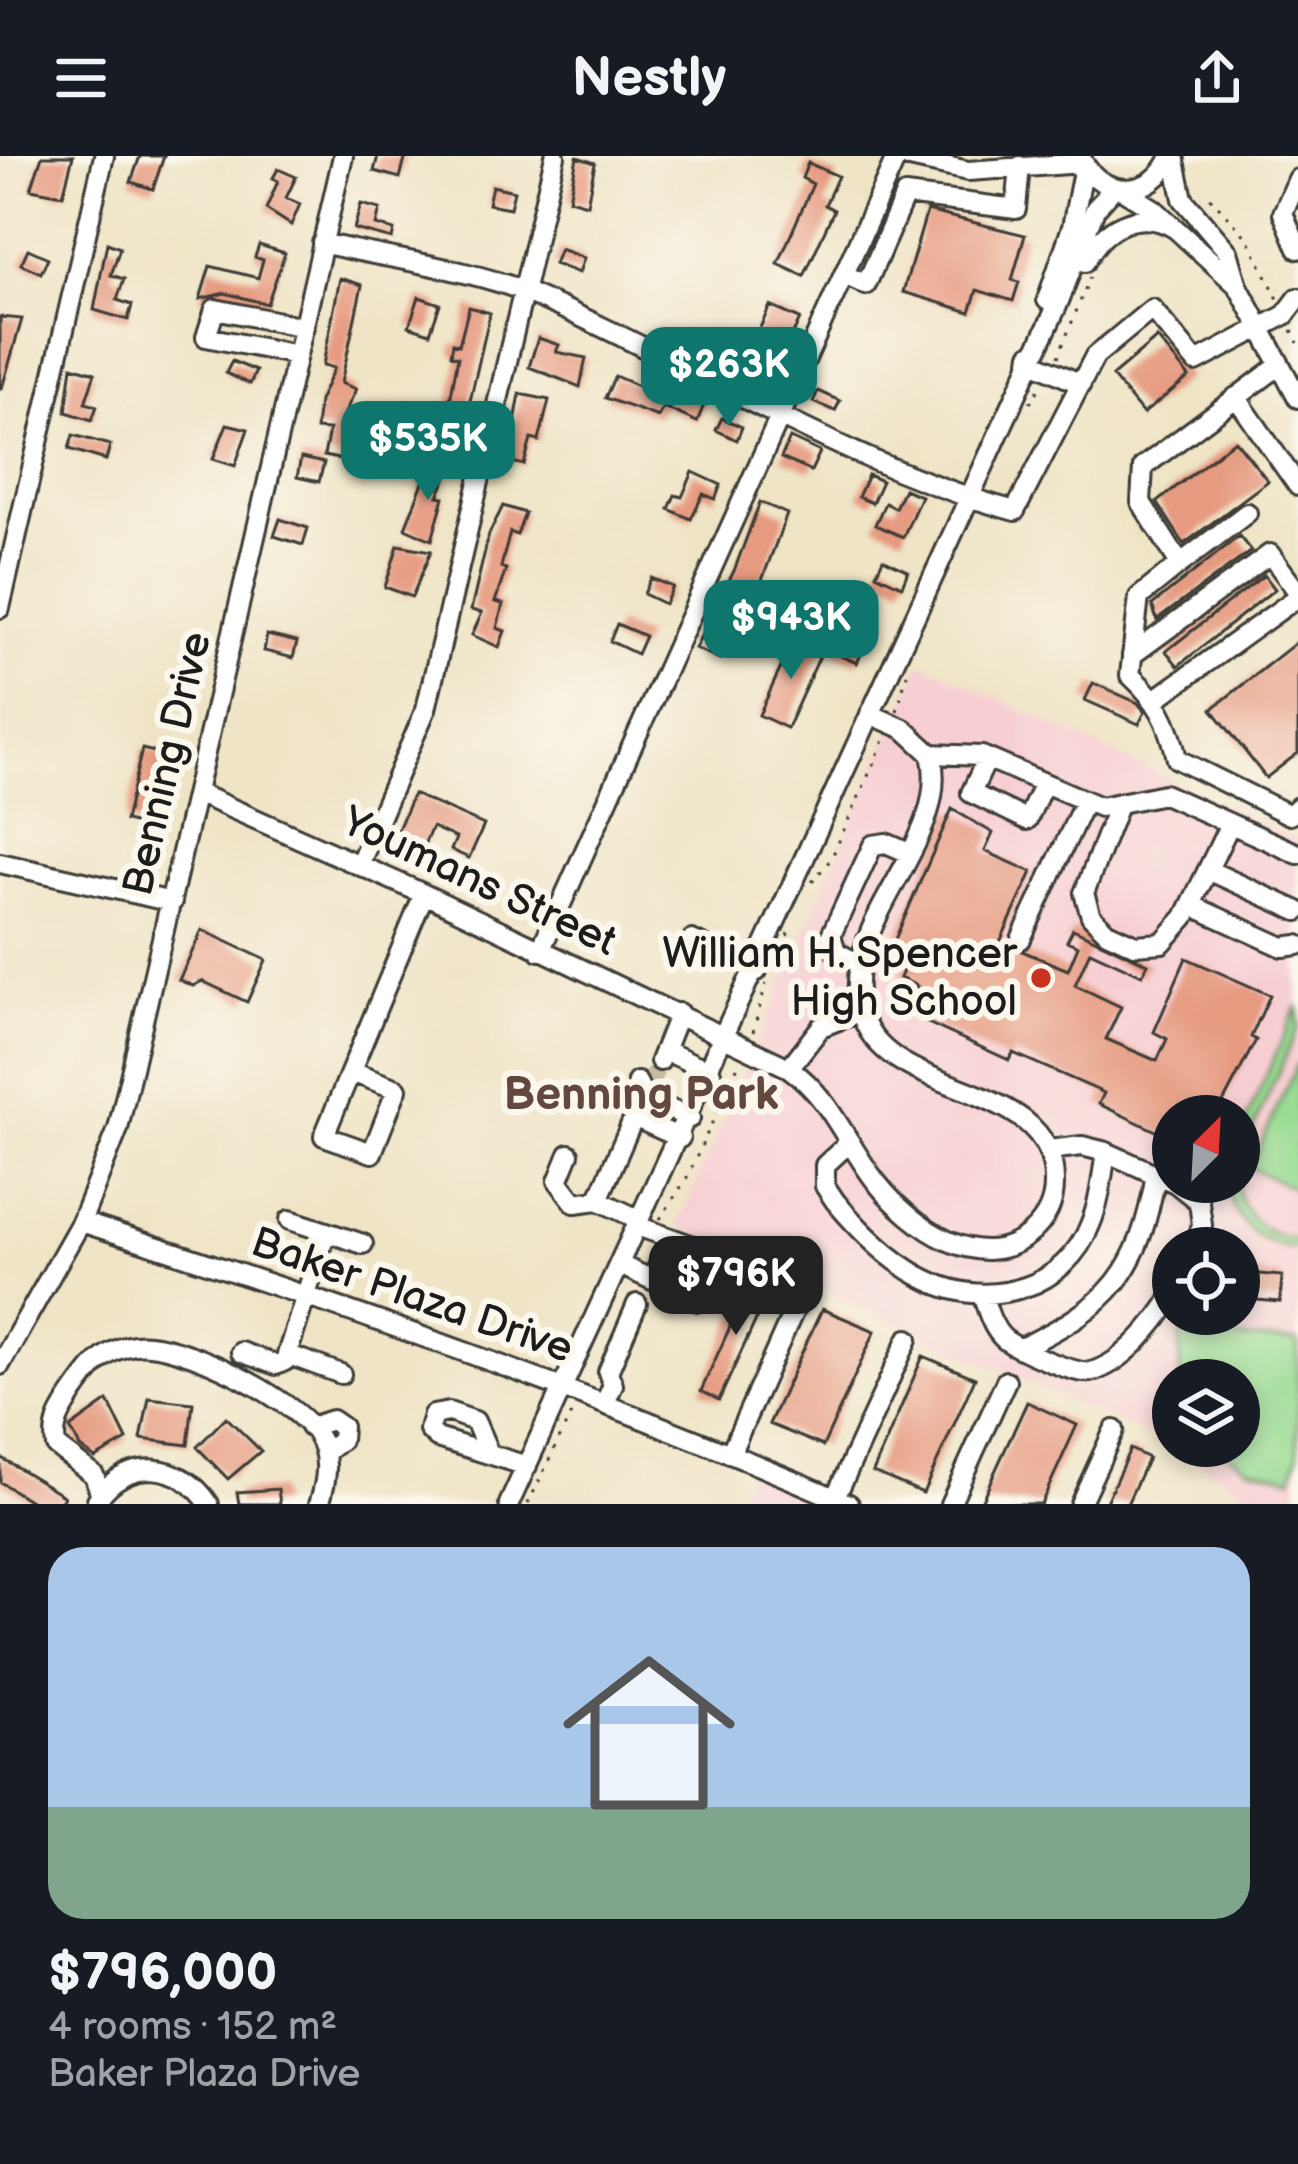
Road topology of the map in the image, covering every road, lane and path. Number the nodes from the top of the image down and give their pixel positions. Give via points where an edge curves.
1 (104, 156) edge
2 (343, 156) edge
3 (555, 156) edge
4 (899, 156) edge
5 (1042, 156) edge
6 (1172, 156) edge
7 (1082, 162) edge
8 (1020, 166) junction
9 (1298, 179) edge
10 (884, 187) junction
11 (1118, 189) junction
12 (905, 195) junction
13 (1210, 197) dead end
14 (1176, 229) junction
15 (322, 243) junction
16 (1298, 249) edge
17 (1096, 267) dead end
18 (845, 275) junction
19 (1238, 286) junction
20 (524, 290) junction
21 (1298, 298) edge
22 (1057, 307) junction
23 (1285, 315) junction
24 (304, 327) junction
25 (1260, 329) junction
26 (1298, 344) edge
27 (297, 355) junction
28 (1030, 361) junction
29 (1280, 365) junction
30 (1050, 370) junction
31 (1081, 384) junction
32 (1236, 397) junction
33 (1298, 398) edge
34 (778, 416) junction
35 (1023, 416) dead end
36 (1298, 486) edge
37 (966, 498) junction
38 (1247, 513) dead end
39 (1298, 553) edge
40 (1180, 564) junction
41 (1280, 567) junction
42 (1298, 594) edge
43 (0, 608) edge
44 (1132, 655) junction
45 (910, 662) dead end
46 (1156, 699) junction
47 (870, 714) junction
48 (891, 724) junction
49 (931, 754) junction
50 (987, 759) junction
51 (1043, 785) junction
52 (199, 794) junction
53 (1084, 802) junction
54 (1119, 803) junction
55 (1298, 807) edge
56 (1230, 824) junction
57 (909, 853) junction
58 (1298, 854) edge
59 (0, 862) edge
60 (359, 865) junction
61 (1208, 870) junction
62 (808, 889) dead end
63 (424, 894) junction
64 (172, 902) junction
65 (1191, 904) junction
66 (1298, 911) edge
67 (791, 927) dead end
68 (1021, 939) dead end
69 (692, 940) dead end
70 (1298, 945) edge
71 (540, 951) junction
72 (861, 965) junction
73 (757, 971) junction
74 (861, 1010) junction
75 (679, 1013) junction
76 (728, 1037) junction
77 (747, 1046) junction
78 (789, 1068) junction
79 (351, 1072) junction
80 (711, 1072) junction
81 (647, 1088) dead end
82 (690, 1118) junction
83 (680, 1138) junction
84 (850, 1142) junction
85 (1049, 1150) junction
86 (1106, 1152) junction
87 (569, 1154) dead end
88 (1152, 1172) edge
89 (598, 1200) junction
90 (1158, 1203) edge
91 (290, 1220) dead end
92 (81, 1222) junction
93 (650, 1229) junction
94 (326, 1232) junction
95 (363, 1244) dead end
96 (620, 1265) junction
97 (652, 1280) junction
98 (807, 1281) dead end
99 (308, 1294) junction
100 (982, 1295) junction
101 (637, 1304) dead end
102 (599, 1310) junction
103 (628, 1324) junction
104 (1152, 1324) edge
105 (908, 1339) dead end
106 (1021, 1348) junction
107 (241, 1352) dead end
108 (290, 1355) junction
109 (0, 1365) edge
110 (340, 1374) dead end
111 (1006, 1381) dead end
112 (573, 1390) junction
113 (605, 1403) junction
114 (1114, 1430) dead end
115 (488, 1451) dead end
116 (730, 1454) junction
117 (527, 1466) junction
118 (97, 1499) edge
119 (842, 1501) edge
120 (209, 1504) edge
121 (319, 1504) edge
122 (509, 1504) edge
123 (528, 1504) edge
124 (950, 1504) edge
125 (1080, 1504) edge

1 - 43 street
2 - 15 street, Benning Drive
3 - 20 street
4 - 8 street via 952,170
4 - 10 street
5 - 8 street
6 - 11 street via 1155,180
6 - 19 street via 1183,199 1228,252
7 - 8 street
7 - 11 street
7 - 28 street via 1072,227
8 - 12 street via 1016,209
9 - 16 street via 1283,213
10 - 12 street
10 - 18 street
11 - 14 street
11 - 22 street via 1095,209
12 - 18 street via 866,285
13 - 23 path via 1249,240
14 - 19 street
14 - 22 street via 1154,219 1118,225 1093,246
15 - 20 street
15 - 24 street, Benning Drive
17 - 30 path
18 - 34 street
19 - 25 street
20 - 34 street
20 - 60 street via 426,710
21 - 23 street
22 - 28 street
23 - 25 street
23 - 26 path
24 - 27 street, Benning Drive
24 - 27 street via 214,309 206,337
25 - 29 street
25 - 31 street via 1196,362 1152,309 1095,356
27 - 52 street, Benning Drive
28 - 30 street
28 - 37 street
29 - 32 street
29 - 33 street
30 - 31 street
30 - 35 path
31 - 37 street via 1015,511
32 - 36 street
32 - 40 street via 1143,467 1145,512
34 - 37 street
34 - 71 street
37 - 47 street
38 - 40 street
39 - 41 street
40 - 44 street via 1139,597
41 - 42 street
41 - 44 street via 1270,554
42 - 46 street
44 - 46 street via 1130,675
45 - 48 path
46 - 55 street via 1177,759 1290,815
47 - 48 street
47 - 73 street
48 - 49 street
48 - 62 path via 830,859
49 - 50 street
49 - 57 street via 934,797
50 - 51 street
50 - 51 street via 971,794 1028,820
51 - 53 street
52 - 60 street, Youmans Street
52 - 64 street, Benning Drive
53 - 54 street
53 - 68 street
54 - 56 street via 1164,794
54 - 65 street via 1086,881 1091,916 1107,932 1150,946 1173,935
56 - 58 street
56 - 61 street
57 - 72 street
57 - 72 street via 873,845 831,935 836,952
59 - 64 street
60 - 63 street, Youmans Street
61 - 65 street
61 - 66 street
63 - 71 street, Youmans Street
63 - 79 street
64 - 92 street, Benning Drive via 118,1129
65 - 70 street via 1283,947
67 - 77 path
69 - 73 street
71 - 75 street, Youmans Street
72 - 74 street
73 - 76 street
74 - 78 street via 821,1028
74 - 85 street via 906,1063 1012,1112 1035,1126
75 - 76 street, Youmans Street
75 - 80 street via 661,1058
76 - 77 street, Youmans Street
76 - 80 street
77 - 78 street, Youmans Street
77 - 93 path via 687,1178
78 - 84 street, Youmans Street via 816,1088
79 - 79 street via 324,1136 372,1153 397,1089
80 - 82 street
81 - 82 street via 644,1098
82 - 83 street
83 - 89 street via 634,1117
83 - 93 street
84 - 85 street, Youmans Street via 879,1185 935,1234 980,1252 1020,1241 1047,1214 1054,1192
84 - 100 street via 822,1175 853,1223 917,1276
85 - 86 street
86 - 88 street
86 - 100 street via 1079,1247 1036,1284
87 - 89 street via 558,1181 564,1194
89 - 93 street
90 - 106 street via 1120,1282 1083,1316
91 - 94 street
92 - 99 street, Baker Plaza Drive
92 - 109 street, Benning Drive
93 - 96 street
93 - 97 street
93 - 97 street via 700,1246 725,1267 702,1303
94 - 95 street
94 - 99 street
96 - 97 street
96 - 102 street
98 - 116 street
99 - 108 street
99 - 112 street, Baker Plaza Drive
100 - 106 street via 1001,1336
101 - 103 street
102 - 103 street
102 - 112 street
103 - 113 street
104 - 106 street via 1090,1372
105 - 119 street
107 - 108 street via 276,1365
108 - 110 street
111 - 124 street
112 - 113 street, Baker Plaza Drive
112 - 117 street
112 - 123 path
113 - 116 street, Baker Plaza Drive
114 - 125 street
115 - 117 street
116 - 119 street, Baker Plaza Drive
117 - 122 street
118 - 120 street via 121,1477 160,1467 194,1484
118 - 121 street via 94,1475 59,1453 55,1427 92,1365 122,1348 153,1344 267,1393 310,1427 325,1453

